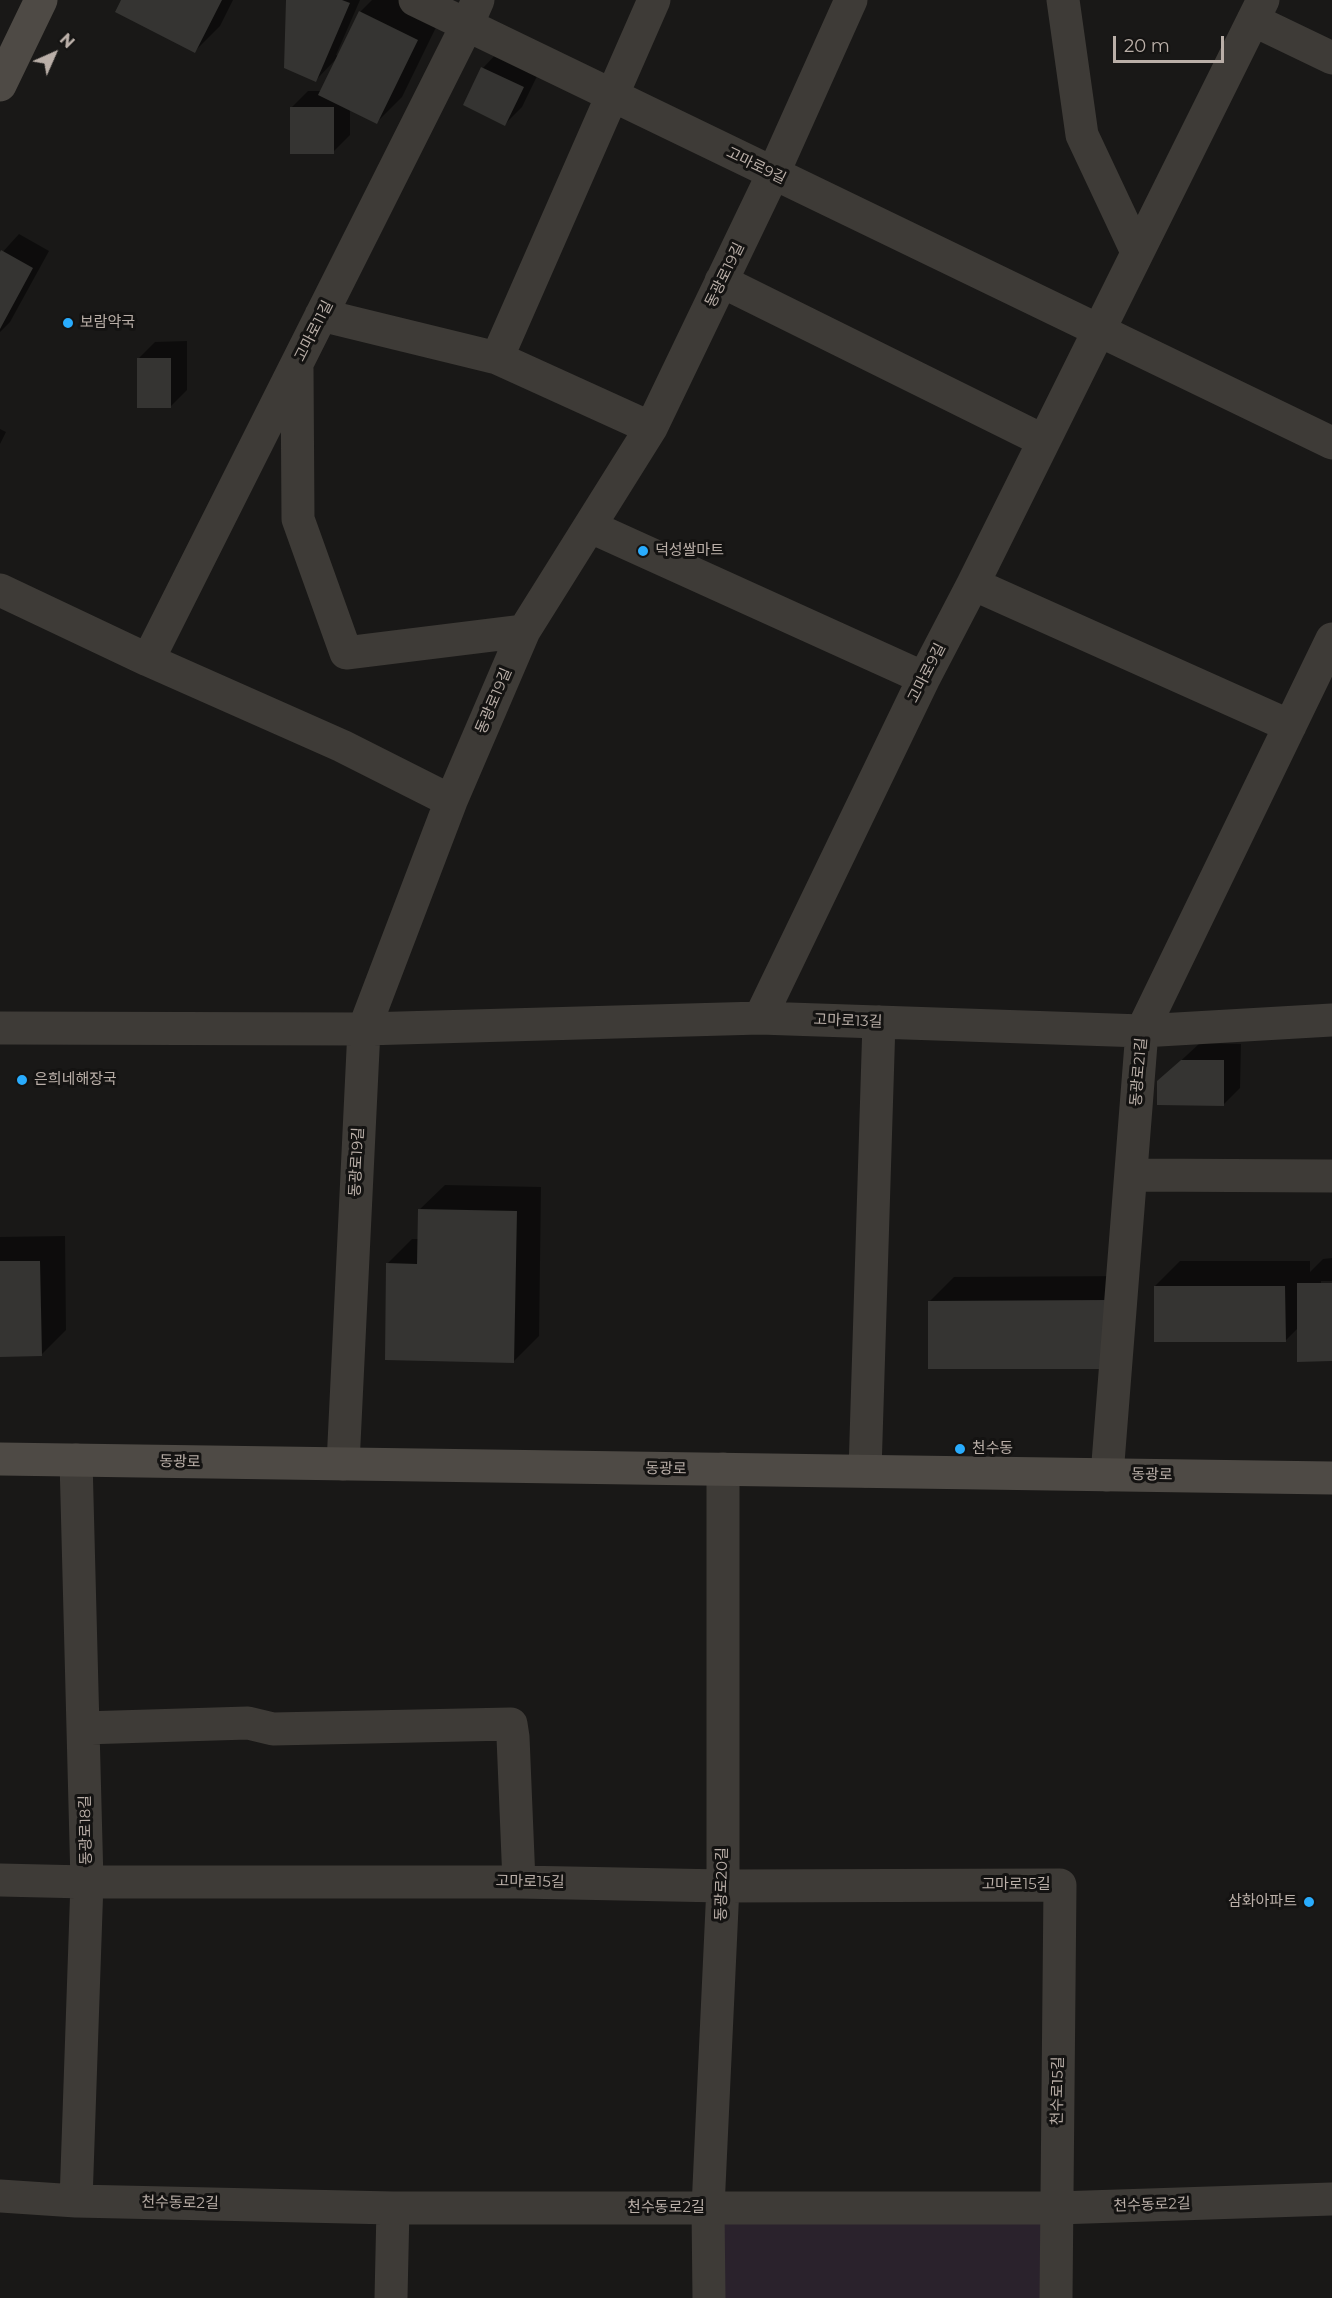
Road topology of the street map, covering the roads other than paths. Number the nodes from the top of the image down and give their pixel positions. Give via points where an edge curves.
1 (41, 0) edge
2 (415, 0) edge
3 (654, 0) edge
4 (852, 0) edge
5 (1063, 0) edge
6 (1258, 10) edge
7 (473, 12) edge
8 (1332, 58) edge
9 (0, 86) edge
10 (612, 96) junction
11 (773, 174) junction
12 (1137, 252) junction
13 (721, 281) junction
14 (321, 315) junction
15 (1098, 331) junction
16 (497, 358) junction
17 (297, 364) junction
18 (651, 428) junction
19 (1044, 441) junction
20 (1332, 443) edge
21 (591, 527) junction
22 (973, 584) junction
23 (0, 590) edge
24 (524, 631) junction
25 (1332, 639) edge
26 (148, 660) junction
27 (924, 678) junction
28 (1290, 726) junction
29 (451, 801) junction
30 (760, 1018) junction
31 (1332, 1020) edge
32 (879, 1022) junction
33 (0, 1028) edge
34 (364, 1029) junction
35 (1142, 1031) junction
36 (1131, 1175) junction
37 (1332, 1176) edge
38 (0, 1459) edge
39 (75, 1460) junction
40 (343, 1464) junction
41 (723, 1469) junction
42 (865, 1471) junction
43 (1107, 1475) junction
44 (1332, 1478) edge
45 (83, 1728) junction
46 (0, 1880) edge
47 (87, 1882) junction
48 (519, 1882) junction
49 (1060, 1885) joint
50 (723, 1886) junction
51 (0, 2196) edge
52 (1332, 2199) edge
53 (76, 2200) junction
54 (393, 2208) junction
55 (708, 2208) junction
56 (1057, 2208) junction
57 (391, 2298) edge
58 (709, 2298) edge
59 (1056, 2298) edge

1 - 9 main road
2 - 7 street, 고마로9길
3 - 10 street
4 - 11 street, 동광로19길
5 - 12 street via 1082,135
6 - 8 street
6 - 12 street, 고마로9길
7 - 10 street, 고마로9길
7 - 14 street, 고마로11길
10 - 11 street, 고마로9길
10 - 16 street
11 - 13 street, 동광로19길
11 - 15 street, 고마로9길
12 - 15 street, 고마로9길
13 - 18 street, 동광로19길
13 - 19 street
14 - 16 street
14 - 17 street, 고마로11길
15 - 19 street, 고마로9길
15 - 20 street, 고마로9길
16 - 18 street
17 - 24 street via 298,519 346,653
17 - 26 street, 고마로11길
18 - 21 street, 동광로19길
19 - 22 street, 고마로9길
21 - 24 street, 동광로19길
21 - 27 street
22 - 27 street, 고마로9길
22 - 28 street
23 - 26 street
24 - 29 street, 동광로19길
25 - 28 street, 동광로21길
26 - 29 street via 342,746
27 - 30 street, 고마로9길
28 - 35 street, 동광로21길
29 - 34 street, 동광로19길
30 - 32 street, 고마로13길
30 - 34 street, 고마로13길
31 - 35 street, 고마로13길
32 - 35 street, 고마로13길
32 - 42 street
33 - 34 street, 고마로13길
34 - 40 street, 동광로19길
35 - 36 street, 동광로21길
36 - 37 street
36 - 43 street, 동광로21길
38 - 39 main road, 동광로
39 - 40 main road, 동광로
39 - 45 street, 동광로18길
40 - 41 main road, 동광로
41 - 42 main road, 동광로
41 - 50 street, 동광로20길
42 - 43 main road, 동광로
43 - 44 main road, 동광로
45 - 47 street, 동광로18길
45 - 48 street via 248,1723 273,1729 511,1724
46 - 47 street, 고마로15길
47 - 48 street, 고마로15길
47 - 53 street, 동광로18길
48 - 50 street, 고마로15길
49 - 50 street, 고마로15길
49 - 56 street, 천수로15길
50 - 55 street, 동광로20길
51 - 53 street, 천수동로2길
52 - 56 street, 천수동로2길
53 - 54 street, 천수동로2길
54 - 55 street, 천수동로2길
54 - 57 street
55 - 56 street, 천수동로2길
55 - 58 street, 동광로20길
56 - 59 street, 천수로15길

